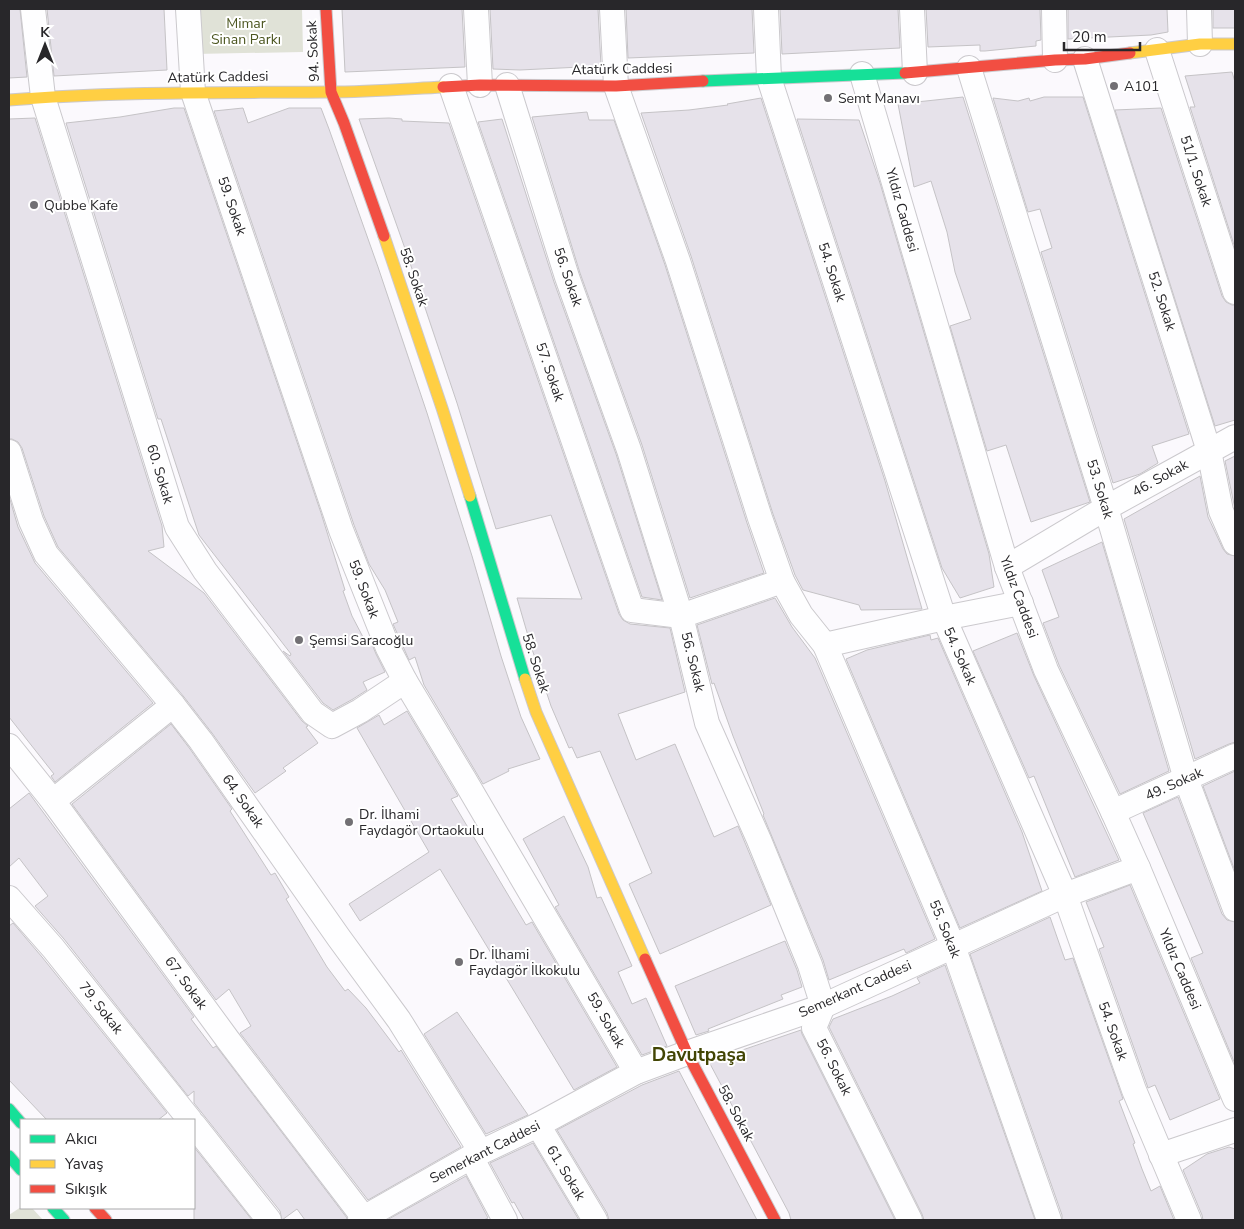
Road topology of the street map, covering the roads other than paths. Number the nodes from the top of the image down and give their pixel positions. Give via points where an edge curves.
1 (33, 9) edge
2 (188, 9) edge
3 (326, 9) edge
4 (476, 9) edge
5 (612, 9) edge
6 (766, 9) edge
7 (912, 9) edge
8 (1054, 9) edge
9 (1199, 9) edge
10 (1200, 44) junction
11 (1234, 47) edge
12 (1157, 50) junction
13 (1085, 59) junction
14 (1055, 60) junction
15 (969, 68) junction
16 (862, 74) junction
17 (915, 74) junction
18 (769, 78) junction
19 (480, 85) junction
20 (507, 85) junction
21 (451, 86) junction
22 (616, 86) junction
23 (193, 92) junction
24 (330, 92) junction
25 (43, 97) junction
26 (9, 100) edge
27 (1235, 292) edge
28 (1235, 437) edge
29 (1209, 450) junction
30 (9, 452) edge
31 (1106, 508) junction
32 (1235, 543) edge
33 (1007, 567) junction
34 (782, 581) junction
35 (1021, 603) junction
36 (681, 616) junction
37 (944, 618) junction
38 (825, 645) junction
39 (405, 681) junction
40 (173, 705) junction
41 (9, 746) edge
42 (1235, 756) edge
43 (1186, 779) junction
44 (53, 801) junction
45 (1113, 812) junction
46 (1138, 868) junction
47 (1064, 895) junction
48 (9, 898) edge
49 (1235, 909) edge
50 (952, 946) junction
51 (822, 1006) junction
52 (688, 1053) junction
53 (636, 1072) junction
54 (1235, 1099) edge
55 (9, 1109) edge
56 (189, 1119) edge
57 (20, 1122) edge
58 (538, 1125) junction
59 (195, 1126) edge
60 (1235, 1130) edge
61 (476, 1155) junction
62 (1161, 1155) junction
63 (9, 1156) edge
64 (20, 1169) edge
65 (54, 1209) edge
66 (96, 1209) edge
67 (362, 1219) edge
68 (64, 1220) edge
69 (106, 1220) edge
70 (269, 1220) edge
71 (505, 1220) edge
72 (595, 1220) edge
73 (775, 1220) edge
74 (910, 1220) edge
75 (1049, 1220) edge
76 (1189, 1220) edge

1 - 25 street
2 - 23 street, 59. Sokak
3 - 24 street, 94. Sokak
4 - 19 street
5 - 22 street, 55. Sokak
6 - 18 street, 54. Sokak
7 - 17 street
8 - 14 street
9 - 10 street
10 - 11 street, Atatürk Caddesi
10 - 12 street, Atatürk Caddesi
12 - 13 street, Atatürk Caddesi
12 - 27 street, 51/1. Sokak
13 - 14 street, Atatürk Caddesi
13 - 29 street, 52. Sokak
14 - 15 street, Atatürk Caddesi
15 - 17 street, Atatürk Caddesi
15 - 31 street, 53. Sokak
16 - 17 street, Atatürk Caddesi
16 - 18 street, Atatürk Caddesi
16 - 33 street, Yıldız Caddesi
18 - 22 street, Atatürk Caddesi
18 - 37 street, 54. Sokak
19 - 20 street, Atatürk Caddesi
19 - 21 street, Atatürk Caddesi
20 - 22 street, Atatürk Caddesi
20 - 36 street, 56. Sokak via 567,277 629,450
21 - 24 street, Atatürk Caddesi
21 - 36 street, 57. Sokak via 632,610
22 - 34 street, 55. Sokak via 678,261
23 - 24 street, Atatürk Caddesi
23 - 25 street, Atatürk Caddesi
23 - 39 street, 59. Sokak via 341,530 388,648
24 - 52 street, 58. Sokak via 344,123 439,399 536,712
25 - 26 street, Atatürk Caddesi
25 - 39 street, 60. Sokak via 177,527 205,571 313,714 332,726
28 - 29 street, 46. Sokak
29 - 31 street, 46. Sokak
29 - 32 street, 52. Sokak via 1221,511
30 - 40 street, 64. Sokak via 31,521 46,554
31 - 33 street, 46. Sokak
31 - 43 street, 53. Sokak
33 - 35 street, Yıldız Caddesi
34 - 36 street
34 - 38 street, 55. Sokak via 801,615
35 - 37 street
35 - 45 street, Yıldız Caddesi via 1046,670
36 - 51 street, 56. Sokak via 707,723 763,849 810,966
37 - 38 street
37 - 47 street, 54. Sokak
38 - 50 street, 55. Sokak
39 - 53 street, 59. Sokak
40 - 44 street
40 - 61 street, 64. Sokak via 399,1020
41 - 44 street, 67. Sokak
42 - 43 street, 49. Sokak
43 - 45 street, 49. Sokak
43 - 49 street, 53. Sokak
44 - 67 street, 67. Sokak
45 - 46 street, Yıldız Caddesi
46 - 47 street, Semerkant Caddesi
46 - 54 street, Yıldız Caddesi
47 - 50 street, Semerkant Caddesi
47 - 62 street, 54. Sokak via 1134,1090
48 - 56 street, 79. Sokak via 53,948
50 - 51 street, Semerkant Caddesi
50 - 75 street, 55. Sokak
51 - 52 street, Semerkant Caddesi
51 - 74 street, 56. Sokak via 814,1028
52 - 53 street, Semerkant Caddesi
52 - 73 street, 58. Sokak
53 - 58 street, Semerkant Caddesi
55 - 57 street
58 - 61 street, Semerkant Caddesi
58 - 72 street, 61. Sokak
59 - 70 street
60 - 62 street
61 - 67 street, Semerkant Caddesi
61 - 71 street, 64. Sokak
62 - 76 street, 54. Sokak
63 - 64 street
65 - 68 street
66 - 69 street

